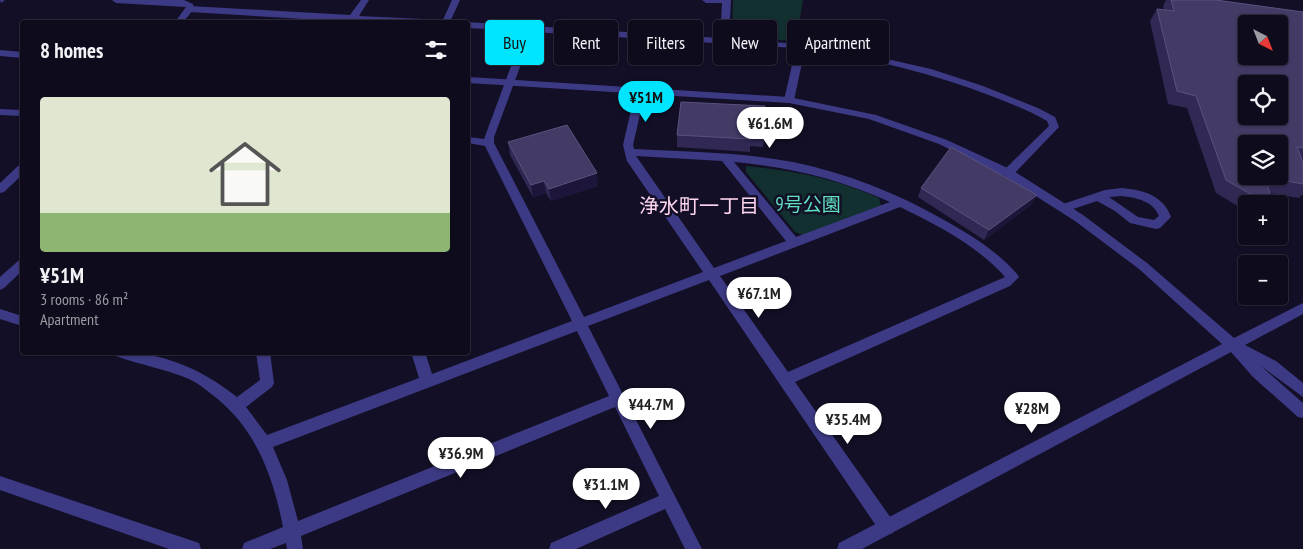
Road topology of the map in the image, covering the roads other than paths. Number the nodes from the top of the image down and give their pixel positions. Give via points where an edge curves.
1 (116, 0) edge
2 (238, 0) edge
3 (366, 0) edge
4 (456, 0) edge
5 (706, 0) edge
6 (727, 0) edge
7 (190, 10) junction
8 (231, 12) junction
9 (352, 19) junction
10 (181, 20) edge
11 (376, 20) edge
12 (447, 20) edge
13 (726, 20) edge
14 (470, 25) edge
15 (485, 26) edge
16 (544, 29) edge
17 (713, 39) edge
18 (0, 53) edge
19 (20, 55) edge
20 (889, 61) edge
21 (517, 65) edge
22 (797, 65) edge
23 (470, 80) edge
24 (510, 83) junction
25 (643, 90) junction
26 (789, 100) junction
27 (0, 112) edge
28 (20, 113) edge
29 (470, 140) edge
30 (489, 143) junction
31 (629, 152) junction
32 (725, 158) junction
33 (20, 172) edge
34 (1008, 173) junction
35 (0, 188) edge
36 (1098, 196) junction
37 (900, 202) junction
38 (1064, 208) junction
39 (794, 243) junction
40 (20, 266) edge
41 (711, 274) junction
42 (0, 285) edge
43 (1303, 308) edge
44 (0, 314) edge
45 (20, 320) edge
46 (580, 324) junction
47 (1234, 346) junction
48 (140, 355) edge
49 (262, 355) edge
50 (419, 355) edge
51 (785, 380) junction
52 (427, 382) junction
53 (1303, 391) edge
54 (618, 399) junction
55 (237, 406) junction
56 (1303, 412) edge
57 (265, 443) junction
58 (0, 483) edge
59 (669, 499) junction
60 (888, 526) junction
61 (292, 532) junction
62 (193, 549) edge
63 (250, 549) edge
64 (295, 549) edge
65 (557, 549) edge
66 (694, 549) edge
67 (845, 549) edge

1 - 7 street via 184,3 190,6
2 - 8 street
3 - 9 street
4 - 12 street
5 - 6 street
6 - 13 street
7 - 8 street
7 - 10 street
8 - 9 street
9 - 11 street
14 - 15 street
16 - 17 street
18 - 19 street
20 - 34 street via 990,92 1051,119 1054,127
21 - 24 street
22 - 26 street
23 - 24 street
24 - 25 street
24 - 30 street
25 - 26 street
25 - 31 street via 628,145
26 - 34 street via 834,108 907,128
27 - 28 street
29 - 30 street
30 - 46 street
31 - 32 street
31 - 41 street
32 - 37 street via 770,162 828,175
32 - 39 street
33 - 35 street
34 - 38 street
36 - 36 street via 1121,192 1148,198 1161,207 1165,217 1156,225 1134,220
36 - 38 street
37 - 39 street
37 - 51 street via 961,235 1013,277 1006,283
38 - 47 street via 1143,266
39 - 41 street
40 - 42 street
41 - 46 street
41 - 51 street
43 - 47 street
44 - 45 street
46 - 52 street
46 - 54 street
47 - 53 street via 1271,365
47 - 56 street via 1258,373
47 - 60 street via 1142,391
48 - 55 street via 195,376
49 - 55 street via 267,383
50 - 52 street
51 - 60 street
52 - 57 street
54 - 59 street
54 - 61 street
55 - 57 street
57 - 61 street
58 - 62 street
59 - 65 street
59 - 66 street
60 - 67 street
61 - 63 street
61 - 64 street

